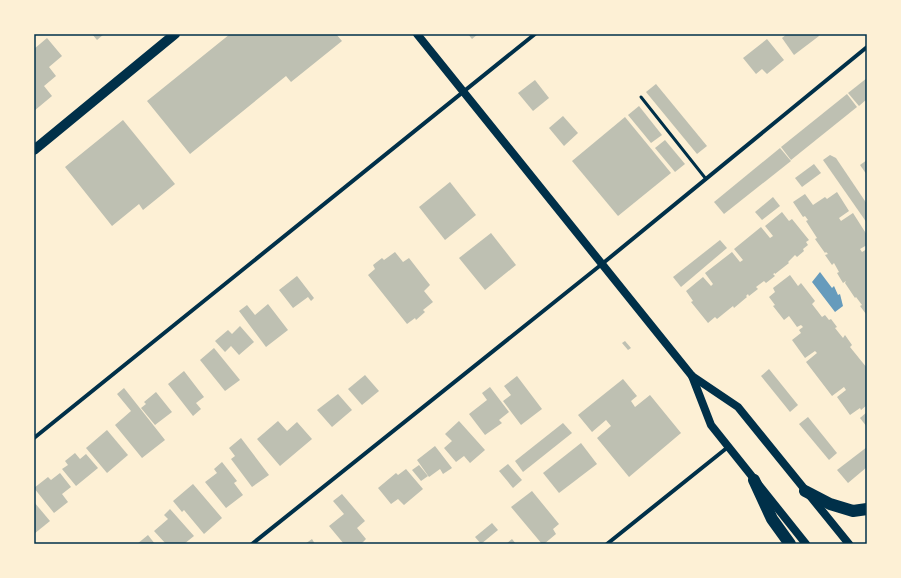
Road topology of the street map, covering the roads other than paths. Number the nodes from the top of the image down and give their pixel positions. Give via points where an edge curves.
1 (175, 34) edge
2 (417, 34) edge
3 (535, 34) edge
4 (867, 47) edge
5 (464, 92) junction
6 (641, 97) dead end
7 (34, 150) edge
8 (706, 179) junction
9 (602, 264) junction
10 (692, 376) junction
11 (34, 438) edge
12 (728, 447) junction
13 (754, 480) junction
14 (805, 491) junction
15 (867, 509) edge
16 (252, 544) edge
17 (607, 544) edge
18 (790, 544) edge
19 (806, 544) edge
20 (849, 544) edge

1 - 7 main road
2 - 5 main road
3 - 5 street
4 - 8 street
5 - 9 main road
5 - 11 street
6 - 8 lane
8 - 9 street
9 - 10 main road
9 - 16 street
10 - 12 main road via 711,425
10 - 14 main road via 738,408
12 - 13 main road
12 - 17 street
13 - 18 highway via 772,519
13 - 19 main road
14 - 15 highway via 830,504 853,511
14 - 20 main road

